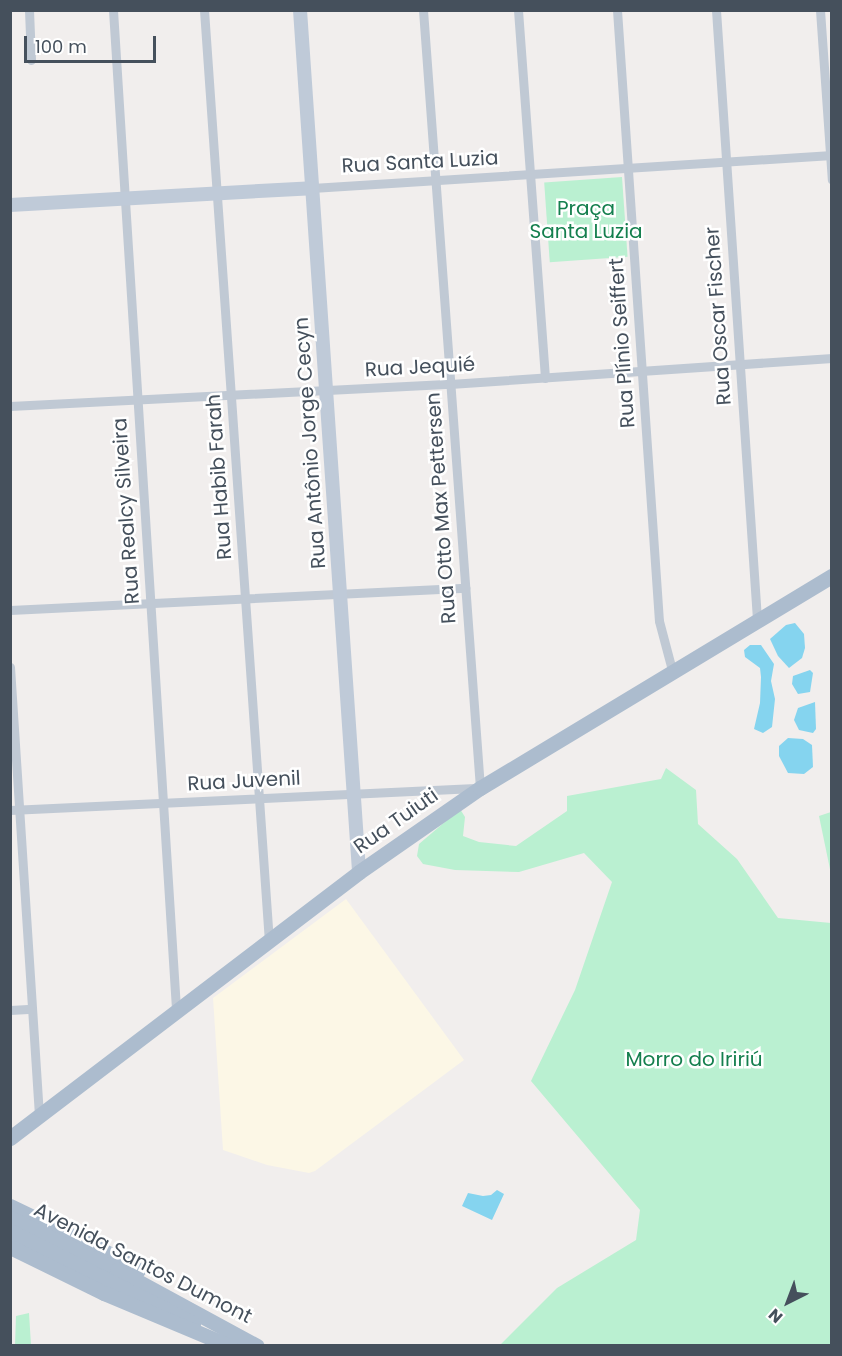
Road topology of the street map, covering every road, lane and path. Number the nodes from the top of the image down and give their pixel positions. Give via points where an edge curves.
1 (29, 10) edge
2 (113, 10) edge
3 (204, 10) edge
4 (300, 10) edge
5 (423, 10) edge
6 (518, 10) edge
7 (616, 10) edge
8 (716, 10) edge
9 (819, 10) edge
10 (31, 60) dead end
11 (831, 155) edge
12 (726, 162) junction
13 (628, 169) junction
14 (530, 175) junction
15 (831, 180) edge
16 (435, 182) junction
17 (312, 188) junction
18 (217, 194) junction
19 (125, 200) junction
20 (10, 205) edge
21 (831, 358) edge
22 (739, 364) junction
23 (642, 371) junction
24 (545, 378) junction
25 (450, 384) junction
26 (326, 390) junction
27 (231, 395) junction
28 (137, 400) junction
29 (10, 406) edge
30 (831, 576) edge
31 (465, 588) junction
32 (340, 594) junction
33 (245, 599) junction
34 (150, 603) junction
35 (10, 610) edge
36 (757, 620) junction
37 (10, 667) edge
38 (672, 670) junction
39 (480, 788) junction
40 (354, 794) junction
41 (259, 798) junction
42 (163, 802) junction
43 (15, 809) edge
44 (360, 872) junction
45 (269, 941) junction
46 (32, 1009) junction
47 (10, 1010) edge
48 (176, 1010) junction
49 (39, 1114) junction
50 (10, 1138) edge
51 (10, 1206) edge
52 (10, 1218) edge
53 (10, 1232) edge
54 (10, 1247) edge
55 (207, 1319) junction
56 (230, 1346) edge
57 (236, 1346) edge
58 (257, 1346) edge

1 - 10 street
2 - 19 street, Rua Realcy Silveira
3 - 18 street, Rua Habib Farah
4 - 17 street, Rua Antônio Jorge Cecyn
5 - 16 street, Rua Otto Max Pettersen
6 - 14 street
7 - 13 street, Rua Plínio Seiffert
8 - 12 street, Rua Oscar Fischer
9 - 11 street
11 - 12 street, Rua Santa Luzia
11 - 15 street
12 - 13 street, Rua Santa Luzia
12 - 22 street, Rua Oscar Fischer
13 - 14 street, Rua Santa Luzia
13 - 23 street, Rua Plínio Seiffert
14 - 16 street, Rua Santa Luzia
14 - 24 street
16 - 17 street, Rua Santa Luzia
16 - 25 street, Rua Otto Max Pettersen
17 - 18 street, Rua Santa Luzia
17 - 26 street, Rua Antônio Jorge Cecyn
18 - 19 street, Rua Santa Luzia
18 - 27 street, Rua Habib Farah
19 - 20 street, Rua Santa Luzia
19 - 28 street, Rua Realcy Silveira
21 - 22 street, Rua Jequié
22 - 23 street, Rua Jequié
22 - 36 street, Rua Oscar Fischer
23 - 24 street, Rua Jequié
23 - 38 street, Rua Plínio Seiffert via 659,621
24 - 25 street, Rua Jequié
25 - 26 street, Rua Jequié
25 - 31 street, Rua Otto Max Pettersen
26 - 27 street, Rua Jequié
26 - 32 street, Rua Antônio Jorge Cecyn
27 - 28 street, Rua Jequié
27 - 33 street, Rua Habib Farah
28 - 29 street, Rua Jequié
28 - 34 street, Rua Realcy Silveira
30 - 36 main road, Rua Tuiuti
31 - 32 street
31 - 39 street, Rua Otto Max Pettersen
32 - 33 street
32 - 40 street, Rua Antônio Jorge Cecyn
33 - 34 street
33 - 41 street, Rua Habib Farah
34 - 35 street
34 - 42 street, Rua Realcy Silveira
36 - 38 main road, Rua Tuiuti
37 - 43 street
38 - 39 main road, Rua Tuiuti
39 - 40 street, Rua Juvenil
39 - 44 main road, Rua Tuiuti
40 - 41 street, Rua Juvenil
40 - 44 street, Rua Antônio Jorge Cecyn
41 - 42 street, Rua Juvenil
41 - 45 street, Rua Habib Farah
42 - 43 street, Rua Juvenil
42 - 48 street, Rua Realcy Silveira
43 - 46 street
44 - 45 main road, Rua Tuiuti
45 - 48 main road, Rua Tuiuti
46 - 47 street
46 - 49 street
48 - 49 main road, Rua Tuiuti
49 - 50 main road, Rua Tuiuti
51 - 55 main road via 114,1256
52 - 55 main road, Avenida Santos Dumont
53 - 57 main road, Avenida Santos Dumont
54 - 56 main road via 104,1293
55 - 58 main road, Avenida Santos Dumont

